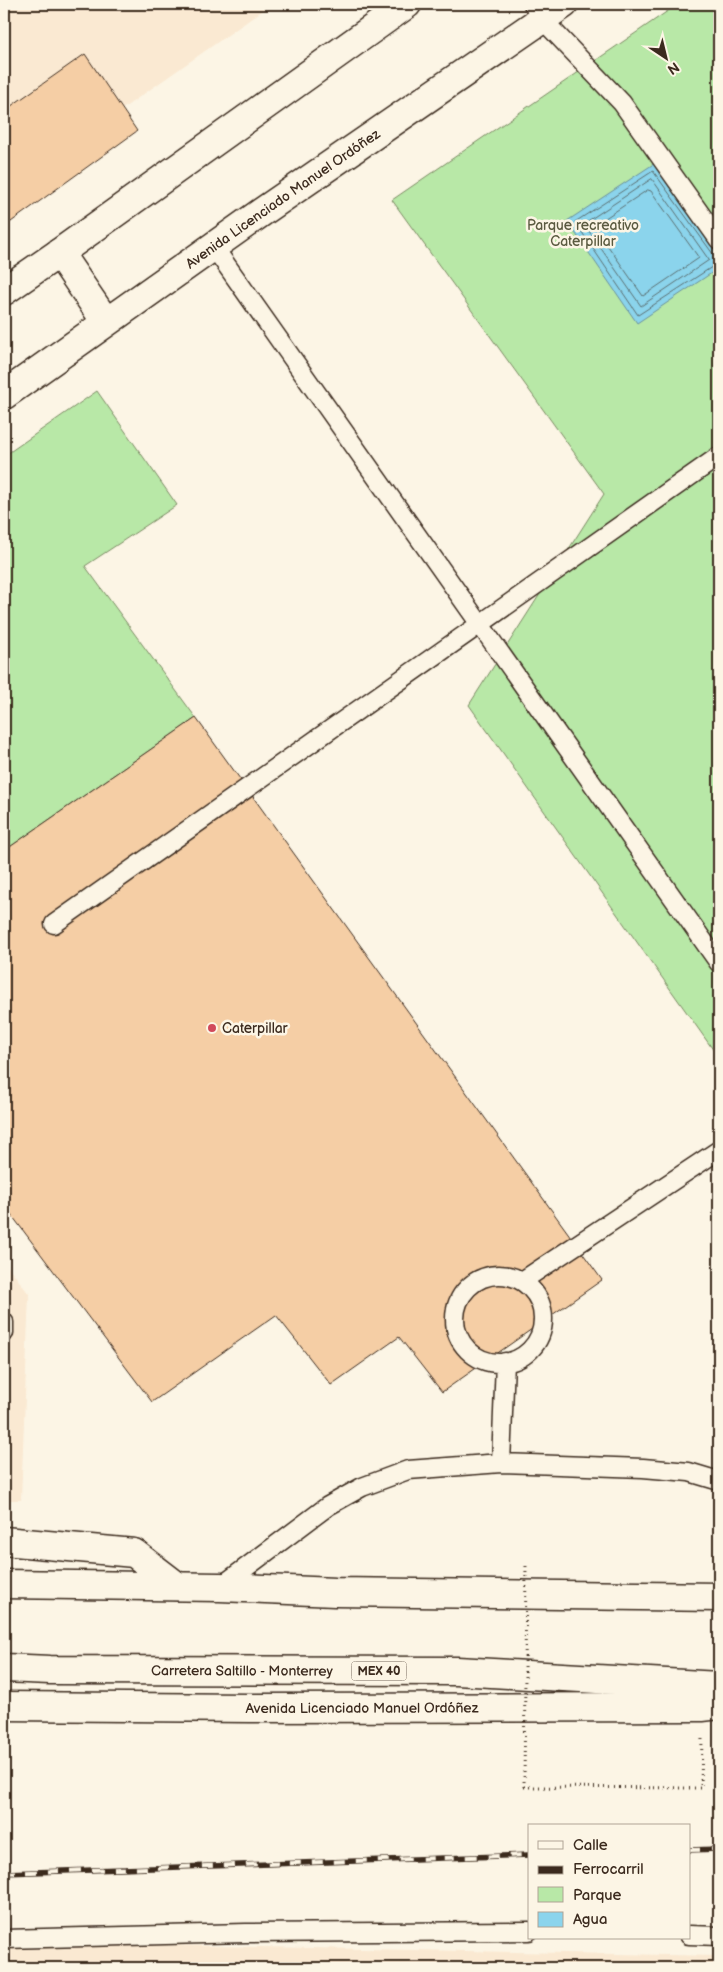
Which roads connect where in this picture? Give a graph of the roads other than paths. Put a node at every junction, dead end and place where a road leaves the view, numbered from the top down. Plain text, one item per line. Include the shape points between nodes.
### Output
1 (407, 4) edge
2 (547, 9) edge
3 (719, 240) edge
4 (213, 246) junction
5 (59, 253) junction
6 (4, 291) edge
7 (106, 322) junction
8 (4, 395) edge
9 (719, 456) edge
10 (481, 625) junction
11 (54, 924) dead end
12 (719, 963) edge
13 (719, 1150) edge
14 (522, 1281) junction
15 (4, 1322) edge
16 (4, 1333) edge
17 (505, 1362) junction
18 (501, 1463) junction
19 (719, 1481) edge
20 (4, 1541) edge
21 (16, 1584) edge
22 (178, 1586) junction
23 (220, 1587) junction
24 (719, 1597) edge
25 (4, 1668) edge
26 (719, 1686) edge
27 (4, 1706) edge
28 (711, 1706) edge
29 (528, 1931) edge
30 (690, 1935) edge
31 (719, 1936) edge
32 (4, 1939) edge

1 - 5 main road
2 - 3 lane via 622,103
2 - 4 main road, Avenida Licenciado Manuel Ordóñez
4 - 7 main road, Avenida Licenciado Manuel Ordóñez
4 - 10 lane
5 - 6 main road
5 - 7 main road
7 - 8 main road, Avenida Licenciado Manuel Ordóñez
9 - 10 lane
10 - 11 lane
10 - 12 lane
13 - 14 lane
14 - 17 lane via 534,1292 541,1305 540,1335 532,1348
14 - 17 lane via 493,1275 466,1290 458,1302 455,1317 457,1333 464,1346 490,1362
15 - 16 lane
17 - 18 lane
18 - 19 lane via 643,1468 689,1472
18 - 23 lane via 408,1470 362,1488 328,1506
20 - 22 main road via 134,1553
21 - 22 main road
22 - 23 main road
23 - 24 main road via 335,1592
25 - 26 main road, Carretera Saltillo - Monterrey / MEX 40 via 457,1671
27 - 28 main road, Avenida Licenciado Manuel Ordóñez
29 - 32 lane
30 - 31 lane

